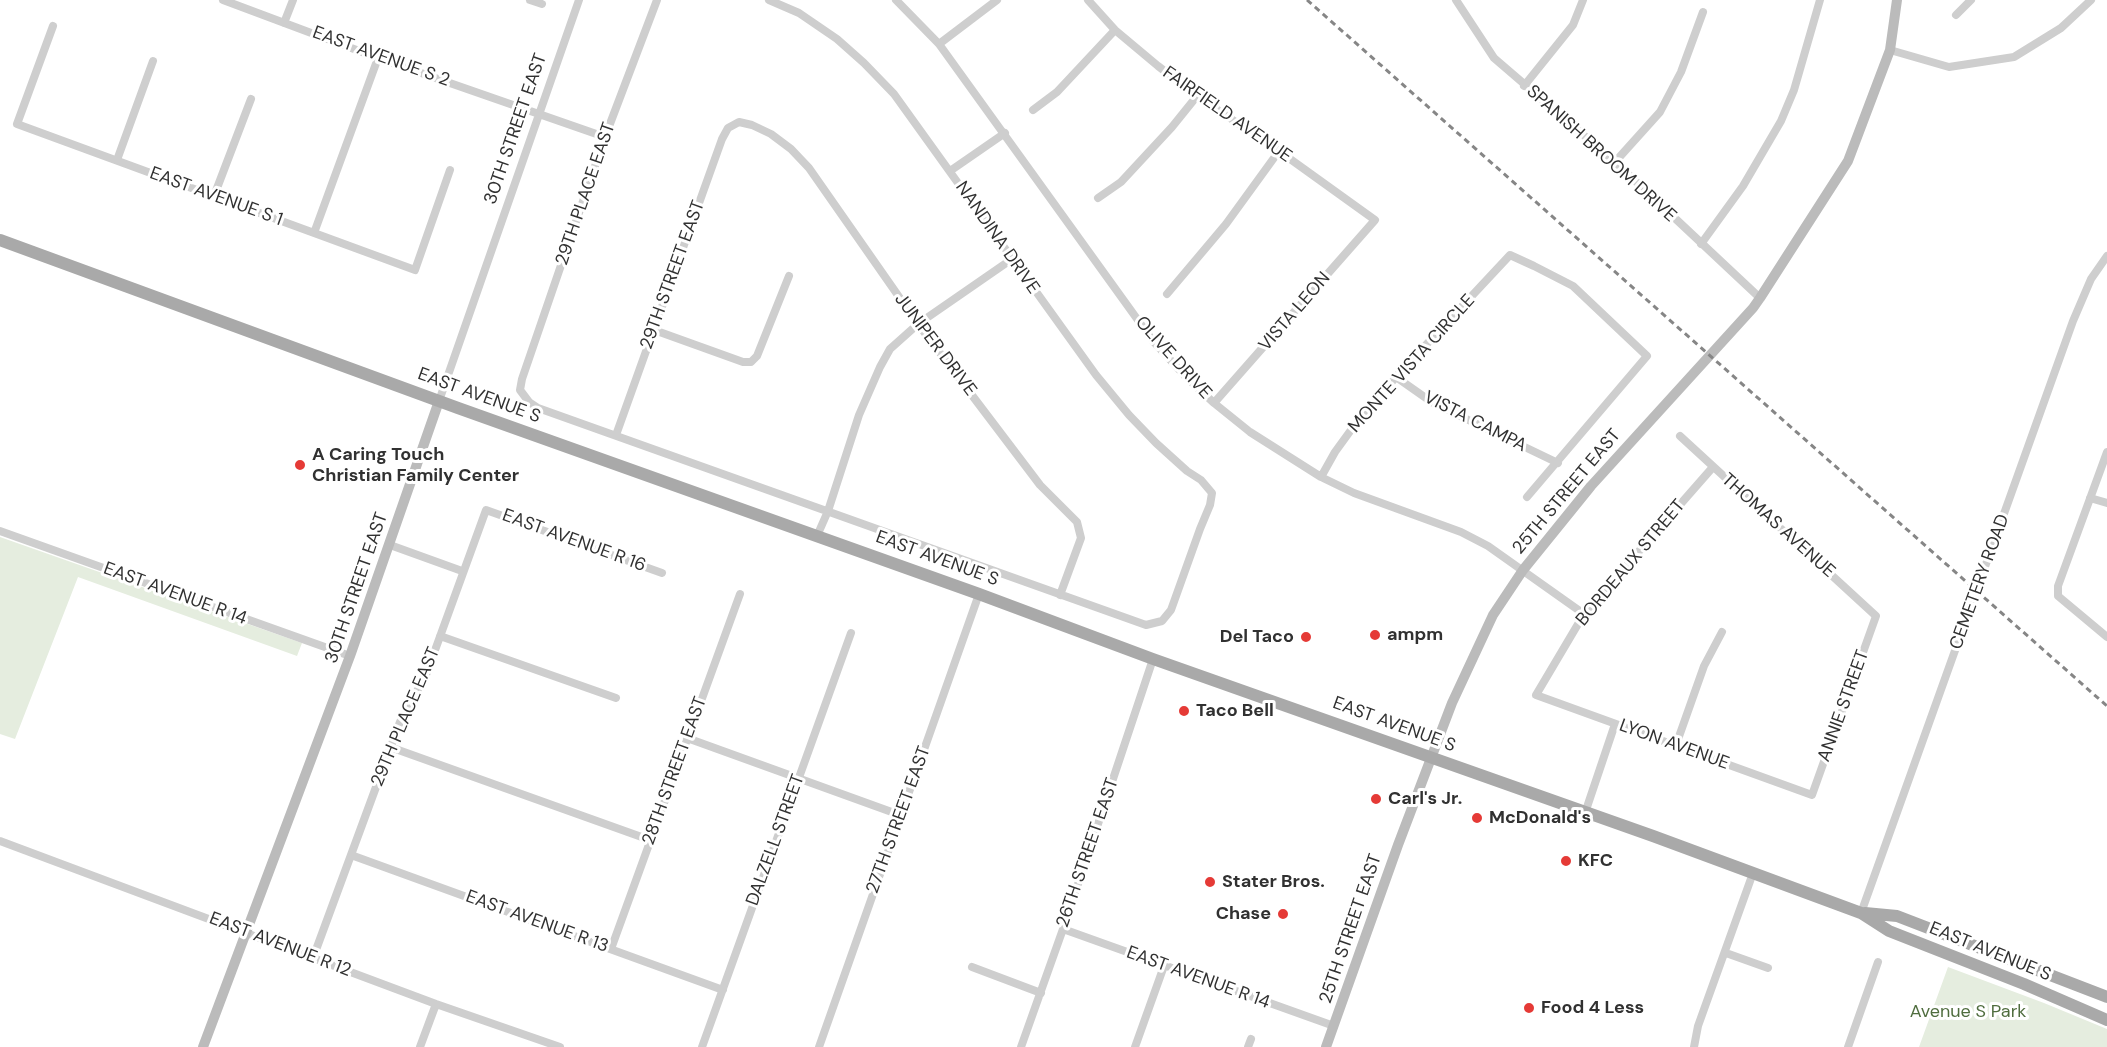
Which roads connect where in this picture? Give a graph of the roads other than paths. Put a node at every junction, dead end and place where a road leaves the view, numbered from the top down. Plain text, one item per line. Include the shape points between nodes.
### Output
1 (223, 0) edge
2 (293, 0) edge
3 (530, 0) edge
4 (579, 0) edge
5 (657, 0) edge
6 (769, 0) edge
7 (896, 0) edge
8 (997, 0) edge
9 (1088, 0) edge
10 (1456, 0) edge
11 (1584, 0) edge
12 (1820, 0) edge
13 (1897, 0) edge
14 (1971, 0) edge
15 (2091, 0) edge
16 (542, 4) dead end
17 (1704, 12) dead end
18 (1956, 15) dead end
19 (284, 23) junction
20 (53, 26) dead end
21 (1115, 30) junction
22 (939, 44) junction
23 (1890, 50) junction
24 (378, 58) junction
25 (153, 61) dead end
26 (1524, 86) junction
27 (1197, 96) junction
28 (251, 99) dead end
29 (1033, 110) dead end
30 (539, 113) junction
31 (739, 122) joint
32 (1005, 133) junction
33 (605, 137) junction
34 (1279, 151) junction
35 (117, 160) junction
36 (1615, 162) junction
37 (450, 170) dead end
38 (950, 171) junction
39 (214, 196) junction
40 (1098, 198) dead end
41 (1375, 220) joint
42 (314, 232) junction
43 (0, 240) edge
44 (1701, 244) junction
45 (2107, 256) edge
46 (1012, 259) junction
47 (789, 276) dead end
48 (1167, 294) dead end
49 (1760, 298) junction
50 (918, 324) junction
51 (654, 330) junction
52 (1396, 376) junction
53 (520, 390) joint
54 (439, 401) junction
55 (1214, 403) junction
56 (616, 435) junction
57 (1680, 436) dead end
58 (2107, 452) edge
59 (1558, 463) junction
60 (1713, 467) junction
61 (1321, 477) junction
62 (1527, 497) dead end
63 (2090, 498) junction
64 (2107, 503) edge
65 (486, 510) joint
66 (828, 511) junction
67 (0, 531) edge
68 (817, 536) junction
69 (390, 545) junction
70 (1523, 570) junction
71 (462, 571) junction
72 (662, 573) dead end
73 (740, 594) dead end
74 (979, 594) junction
75 (1060, 595) junction
76 (1584, 614) junction
77 (1876, 616) joint
78 (1162, 621) joint
79 (1722, 632) dead end
80 (851, 633) dead end
81 (440, 636) junction
82 (2107, 637) edge
83 (350, 656) junction
84 (1153, 659) junction
85 (1536, 695) joint
86 (616, 698) dead end
87 (1615, 724) junction
88 (687, 738) junction
89 (1676, 745) junction
90 (390, 747) junction
91 (1432, 758) junction
92 (798, 779) junction
93 (1812, 795) joint
94 (1585, 813) junction
95 (900, 815) junction
96 (650, 840) junction
97 (0, 841) edge
98 (351, 855) junction
99 (1753, 873) junction
100 (1861, 913) junction
101 (1063, 929) junction
102 (247, 933) junction
103 (611, 949) junction
104 (1726, 953) junction
105 (313, 958) junction
106 (1878, 962) dead end
107 (1164, 966) junction
108 (972, 967) dead end
109 (1768, 968) dead end
110 (723, 990) junction
111 (1041, 993) junction
112 (2107, 997) edge
113 (436, 1004) junction
114 (2107, 1020) edge
115 (1334, 1026) junction
116 (203, 1047) edge
117 (420, 1047) edge
118 (560, 1047) edge
119 (702, 1047) edge
120 (819, 1047) edge
121 (1021, 1047) edge
122 (1135, 1047) edge
123 (1326, 1047) edge
124 (1694, 1047) edge
125 (1848, 1047) edge

1 - 19 street, EAST AVENUE S 2
2 - 19 street
3 - 16 street
4 - 30 street, 30TH STREET EAST
5 - 33 street, 29TH PLACE EAST
6 - 38 street, NANDINA DRIVE via 799,13 864,63 894,94
7 - 22 street, OLIVE DRIVE
8 - 22 street
9 - 21 street, FAIRFIELD AVENUE
10 - 26 street, SPANISH BROOM DRIVE via 1494,58
11 - 26 street via 1573,25
12 - 44 street via 1781,121 1743,186
13 - 23 main road, 25TH STREET EAST
14 - 18 street
15 - 23 street via 2061,28 2014,57 1949,67
17 - 36 street via 1681,72 1660,112
19 - 24 street, EAST AVENUE S 2
20 - 35 street, EAST AVENUE S 1 via 17,124
21 - 27 street, FAIRFIELD AVENUE
21 - 29 street via 1057,92
22 - 32 street, OLIVE DRIVE
23 - 49 main road, 25TH STREET EAST via 1848,160
24 - 30 street, EAST AVENUE S 2
24 - 42 street
25 - 35 street
26 - 36 street, SPANISH BROOM DRIVE
27 - 34 street, FAIRFIELD AVENUE
27 - 40 street via 1121,182
28 - 39 street
30 - 33 street, EAST AVENUE S 2
30 - 54 street, 30TH STREET EAST
31 - 50 street, JUNIPER DRIVE via 771,134 809,168
31 - 51 street, 29TH STREET EAST via 728,128 722,139
32 - 38 street
32 - 55 street, OLIVE DRIVE via 1153,341
33 - 53 street, 29TH PLACE EAST
34 - 41 street, FAIRFIELD AVENUE
34 - 48 street via 1226,224
35 - 39 street, EAST AVENUE S 1
36 - 44 street, SPANISH BROOM DRIVE
37 - 42 street, EAST AVENUE S 1 via 415,270
38 - 46 street, NANDINA DRIVE
39 - 42 street, EAST AVENUE S 1
41 - 55 street, VISTA LEON
43 - 54 main road, EAST AVENUE S
44 - 49 street, SPANISH BROOM DRIVE
45 - 100 street, CEMETERY ROAD via 2091,279 2073,321
46 - 50 street
46 - 78 street, NANDINA DRIVE via 1129,415 1212,493 1171,610
47 - 51 street via 757,356 751,362
49 - 70 main road, 25TH STREET EAST via 1591,486
50 - 66 street via 890,349 880,367 859,415
50 - 75 street, JUNIPER DRIVE via 1040,485 1077,522 1081,538
51 - 56 street, 29TH STREET EAST
52 - 59 street, VISTA CAMPA via 1433,403
52 - 59 street, MONTE VISTA CIRCLE via 1510,255 1573,286 1647,356
52 - 61 street, MONTE VISTA CIRCLE via 1349,433
53 - 56 street, EAST AVENUE S via 538,408
54 - 68 main road, EAST AVENUE S
54 - 69 main road, 30TH STREET EAST
55 - 61 street, OLIVE DRIVE via 1250,432
56 - 66 street, EAST AVENUE S
57 - 60 street, THOMAS AVENUE
58 - 63 street
59 - 62 street
60 - 76 street, BORDEAUX STREET
60 - 77 street, THOMAS AVENUE
61 - 70 street, OLIVE DRIVE via 1461,532
63 - 64 street
63 - 82 street via 2058,586 2058,596
65 - 71 street, 29TH PLACE EAST
65 - 72 street, EAST AVENUE R 16
66 - 68 street
66 - 75 street, EAST AVENUE S
67 - 83 street, EAST AVENUE R 14
68 - 74 main road, EAST AVENUE S
69 - 71 street
69 - 83 main road, 30TH STREET EAST
70 - 76 street, OLIVE DRIVE
70 - 91 main road, 25TH STREET EAST via 1493,615 1471,659
71 - 81 street, 29TH PLACE EAST
73 - 88 street, 28TH STREET EAST
74 - 84 main road, EAST AVENUE S
74 - 95 street, 27TH STREET EAST
75 - 78 street, EAST AVENUE S via 1146,625
76 - 85 street, BORDEAUX STREET
77 - 93 street, ANNIE STREET
79 - 89 street via 1704,666
80 - 92 street, DALZELL STREET
81 - 86 street
81 - 90 street, 29TH PLACE EAST via 426,675
83 - 102 main road, 30TH STREET EAST
84 - 91 main road, EAST AVENUE S
84 - 101 street, 26TH STREET EAST
85 - 87 street, LYON AVENUE
87 - 89 street, LYON AVENUE
87 - 94 street
88 - 92 street
88 - 96 street, 28TH STREET EAST
89 - 93 street, LYON AVENUE
90 - 96 street
90 - 98 street, 29TH PLACE EAST
91 - 94 main road, EAST AVENUE S
91 - 115 main road, 25TH STREET EAST
92 - 95 street
92 - 110 street, DALZELL STREET
94 - 99 main road, EAST AVENUE S
95 - 120 street, 27TH STREET EAST
96 - 103 street, 28TH STREET EAST
97 - 102 street, EAST AVENUE R 12
98 - 103 street, EAST AVENUE R 13
98 - 105 street, 29TH PLACE EAST
99 - 100 main road, EAST AVENUE S
99 - 104 street
100 - 112 main road, EAST AVENUE S via 1897,916
100 - 114 main road, EAST AVENUE S via 1889,931
101 - 107 street, EAST AVENUE R 14
101 - 111 street, 26TH STREET EAST
102 - 105 street, EAST AVENUE R 12
102 - 116 main road, 30TH STREET EAST
103 - 110 street, EAST AVENUE R 13
104 - 109 street
104 - 124 street
105 - 113 street, EAST AVENUE R 12
106 - 125 street
107 - 115 street, EAST AVENUE R 14
107 - 122 street
108 - 111 street
110 - 119 street, DALZELL STREET
111 - 121 street, 26TH STREET EAST
113 - 117 street
113 - 118 street, EAST AVENUE R 12
115 - 123 main road, 25TH STREET EAST

